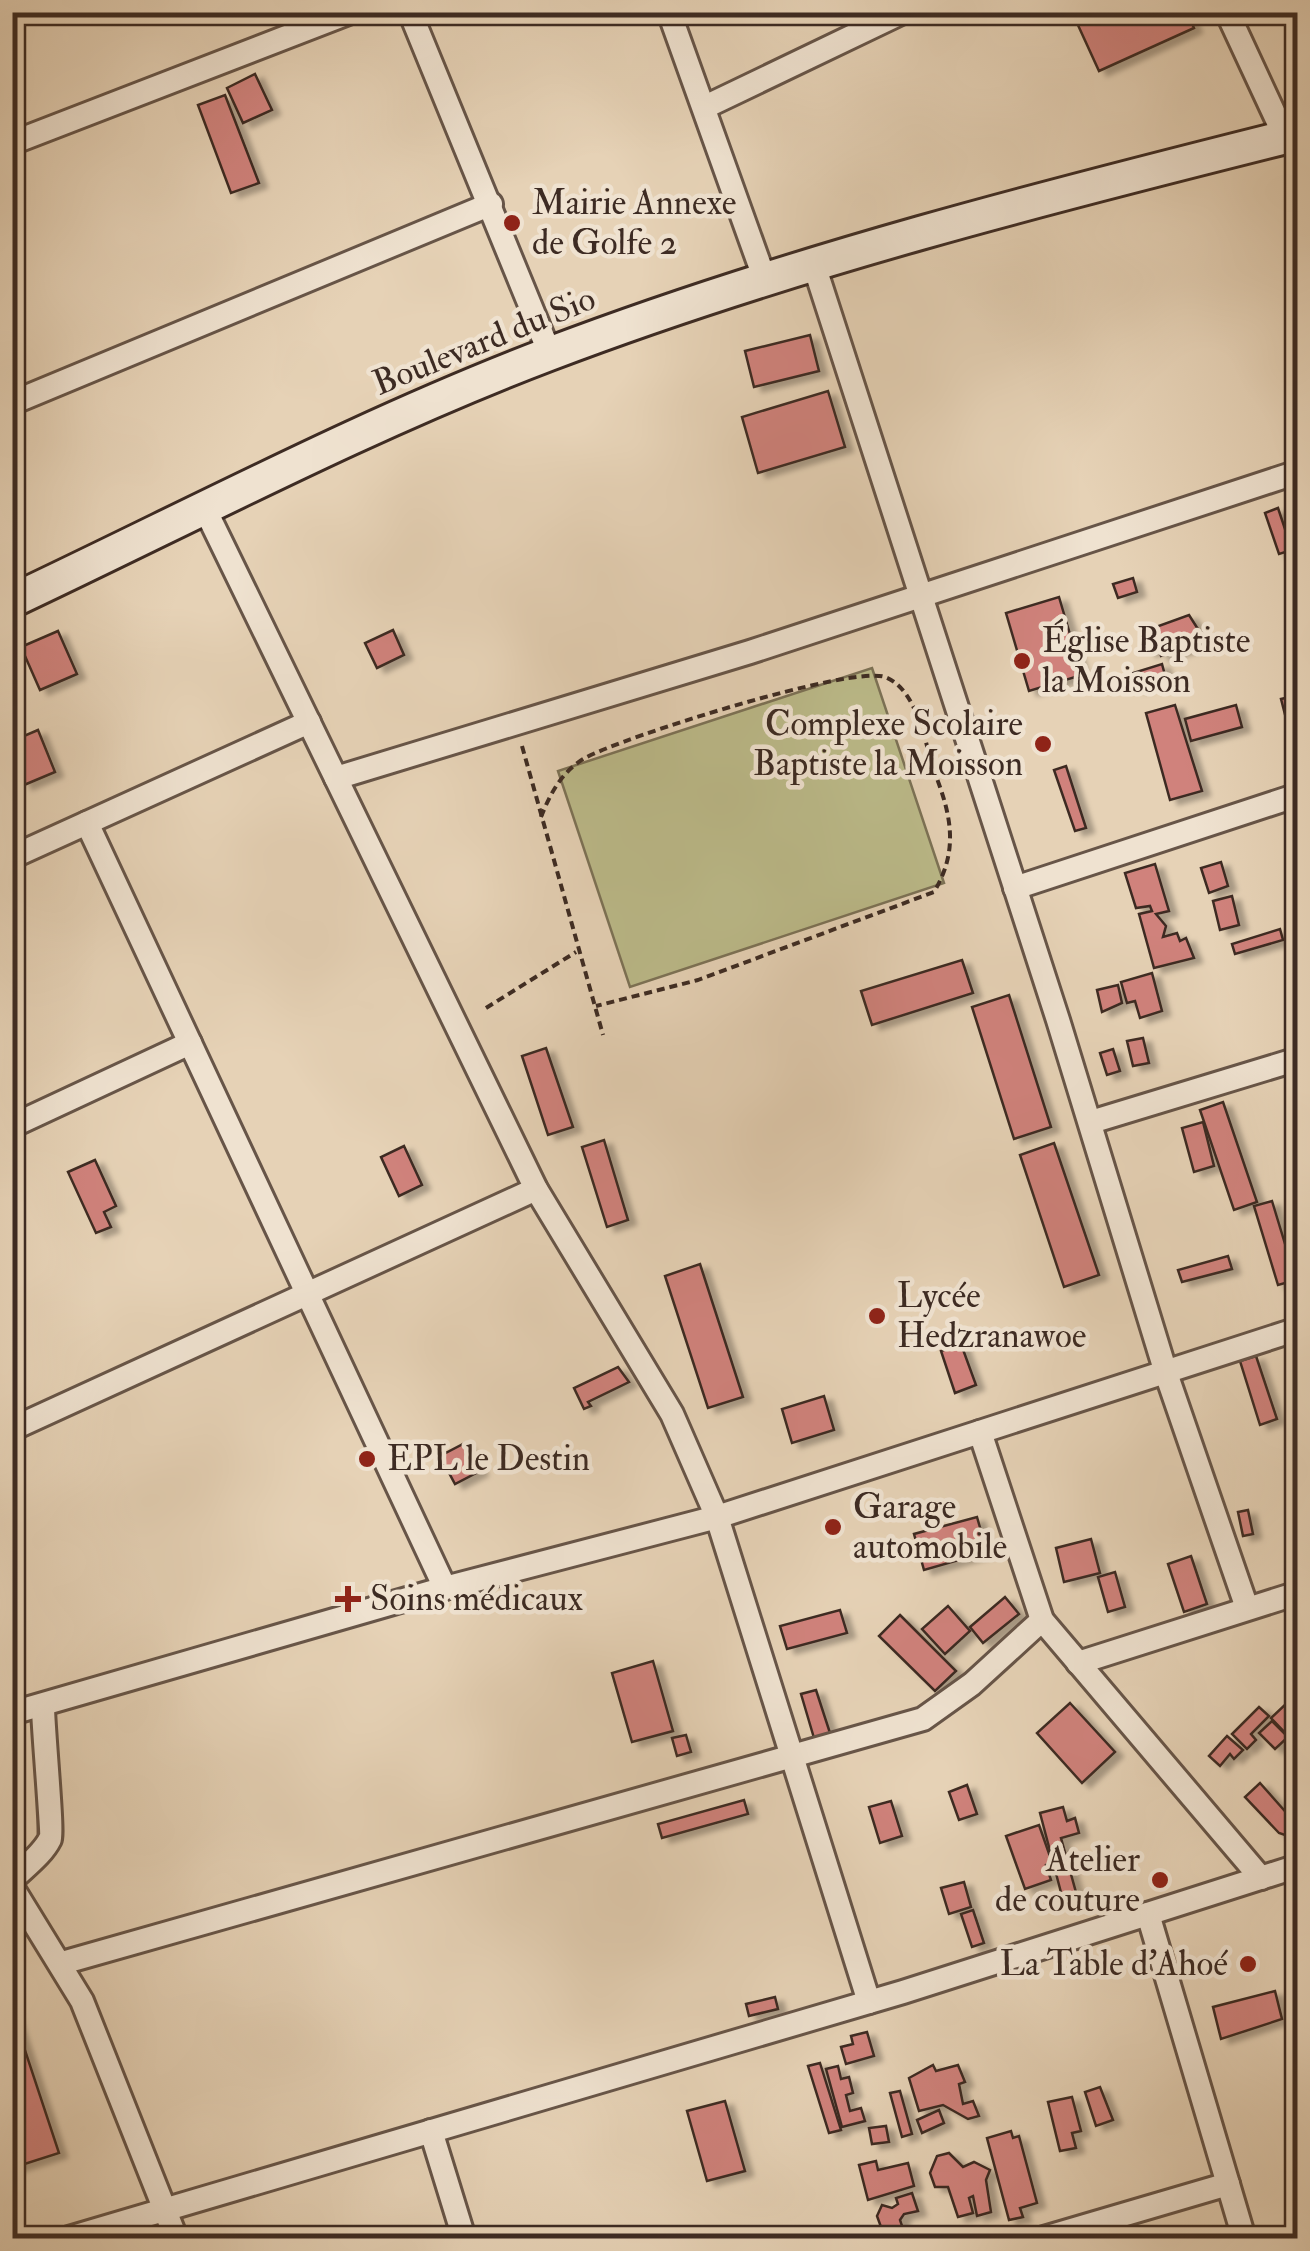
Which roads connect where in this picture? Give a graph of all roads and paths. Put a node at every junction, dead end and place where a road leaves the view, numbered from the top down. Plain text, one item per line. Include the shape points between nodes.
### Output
1 (351, 12) edge
2 (410, 12) edge
3 (669, 12) edge
4 (903, 12) edge
5 (1227, 12) edge
6 (705, 108) junction
7 (1291, 135) edge
8 (12, 143) edge
9 (491, 204) junction
10 (814, 265) junction
11 (764, 280) junction
12 (550, 354) junction
13 (12, 403) edge
14 (1298, 472) edge
15 (204, 507) junction
16 (14, 598) edge
17 (919, 598) junction
18 (309, 722) junction
19 (520, 723) junction
20 (336, 778) junction
21 (1298, 795) edge
22 (541, 817) junction
23 (88, 823) junction
24 (12, 857) edge
25 (1015, 888) junction
26 (576, 952) junction
27 (596, 1006) junction
28 (486, 1008) dead end
29 (603, 1034) dead end
30 (190, 1042) junction
31 (1298, 1059) edge
32 (1090, 1122) junction
33 (12, 1126) edge
34 (536, 1189) junction
35 (308, 1293) junction
36 (1298, 1330) edge
37 (1166, 1373) junction
38 (12, 1430) edge
39 (980, 1432) junction
40 (717, 1517) junction
41 (444, 1588) junction
42 (1298, 1593) edge
43 (1247, 1608) junction
44 (1042, 1620) junction
45 (1078, 1663) junction
46 (43, 1707) junction
47 (12, 1714) edge
48 (794, 1758) junction
49 (1298, 1866) edge
50 (1261, 1878) junction
51 (12, 1880) edge
52 (12, 1887) edge
53 (1148, 1914) junction
54 (62, 1963) junction
55 (869, 2002) junction
56 (431, 2131) junction
57 (1228, 2184) junction
58 (167, 2208) junction
59 (70, 2238) edge
60 (176, 2238) edge
61 (464, 2238) edge
62 (1044, 2238) edge
63 (1244, 2238) edge

1 - 8 street
2 - 9 street
3 - 6 street
4 - 6 street
5 - 7 street
6 - 11 street
7 - 10 street, Boulevard du Sio
9 - 12 street
9 - 13 street
10 - 11 street, Boulevard du Sio
10 - 17 street
11 - 12 street, Boulevard du Sio
12 - 15 street, Boulevard du Sio
14 - 17 street
15 - 16 street, Boulevard du Sio
15 - 18 street
17 - 19 street
17 - 25 street
18 - 20 street
18 - 23 street
19 - 20 street
19 - 22 path
20 - 34 street
21 - 25 street
22 - 26 path
22 - 27 path via 553,788 583,758 791,690 865,676 886,677 905,693 943,794 951,856 934,892 698,980
23 - 24 street
23 - 30 street
25 - 32 street
26 - 27 path
26 - 28 path
27 - 29 path
30 - 33 street
30 - 35 street
31 - 32 street
32 - 37 street
34 - 35 street
34 - 40 street via 672,1414
35 - 38 street
35 - 41 street
36 - 37 street
37 - 39 street
37 - 43 street
39 - 40 street
39 - 44 street
40 - 41 street
40 - 48 street
41 - 46 street
42 - 43 street
43 - 45 street
44 - 45 street
44 - 48 street via 923,1719
45 - 50 street
46 - 47 street
46 - 51 street via 53,1832
48 - 54 street
48 - 55 street
49 - 50 street
50 - 53 street
52 - 54 street
53 - 55 street
53 - 57 street
54 - 58 street
55 - 56 street
56 - 58 street
56 - 61 street
57 - 62 street
57 - 63 street
58 - 59 street
58 - 60 street

